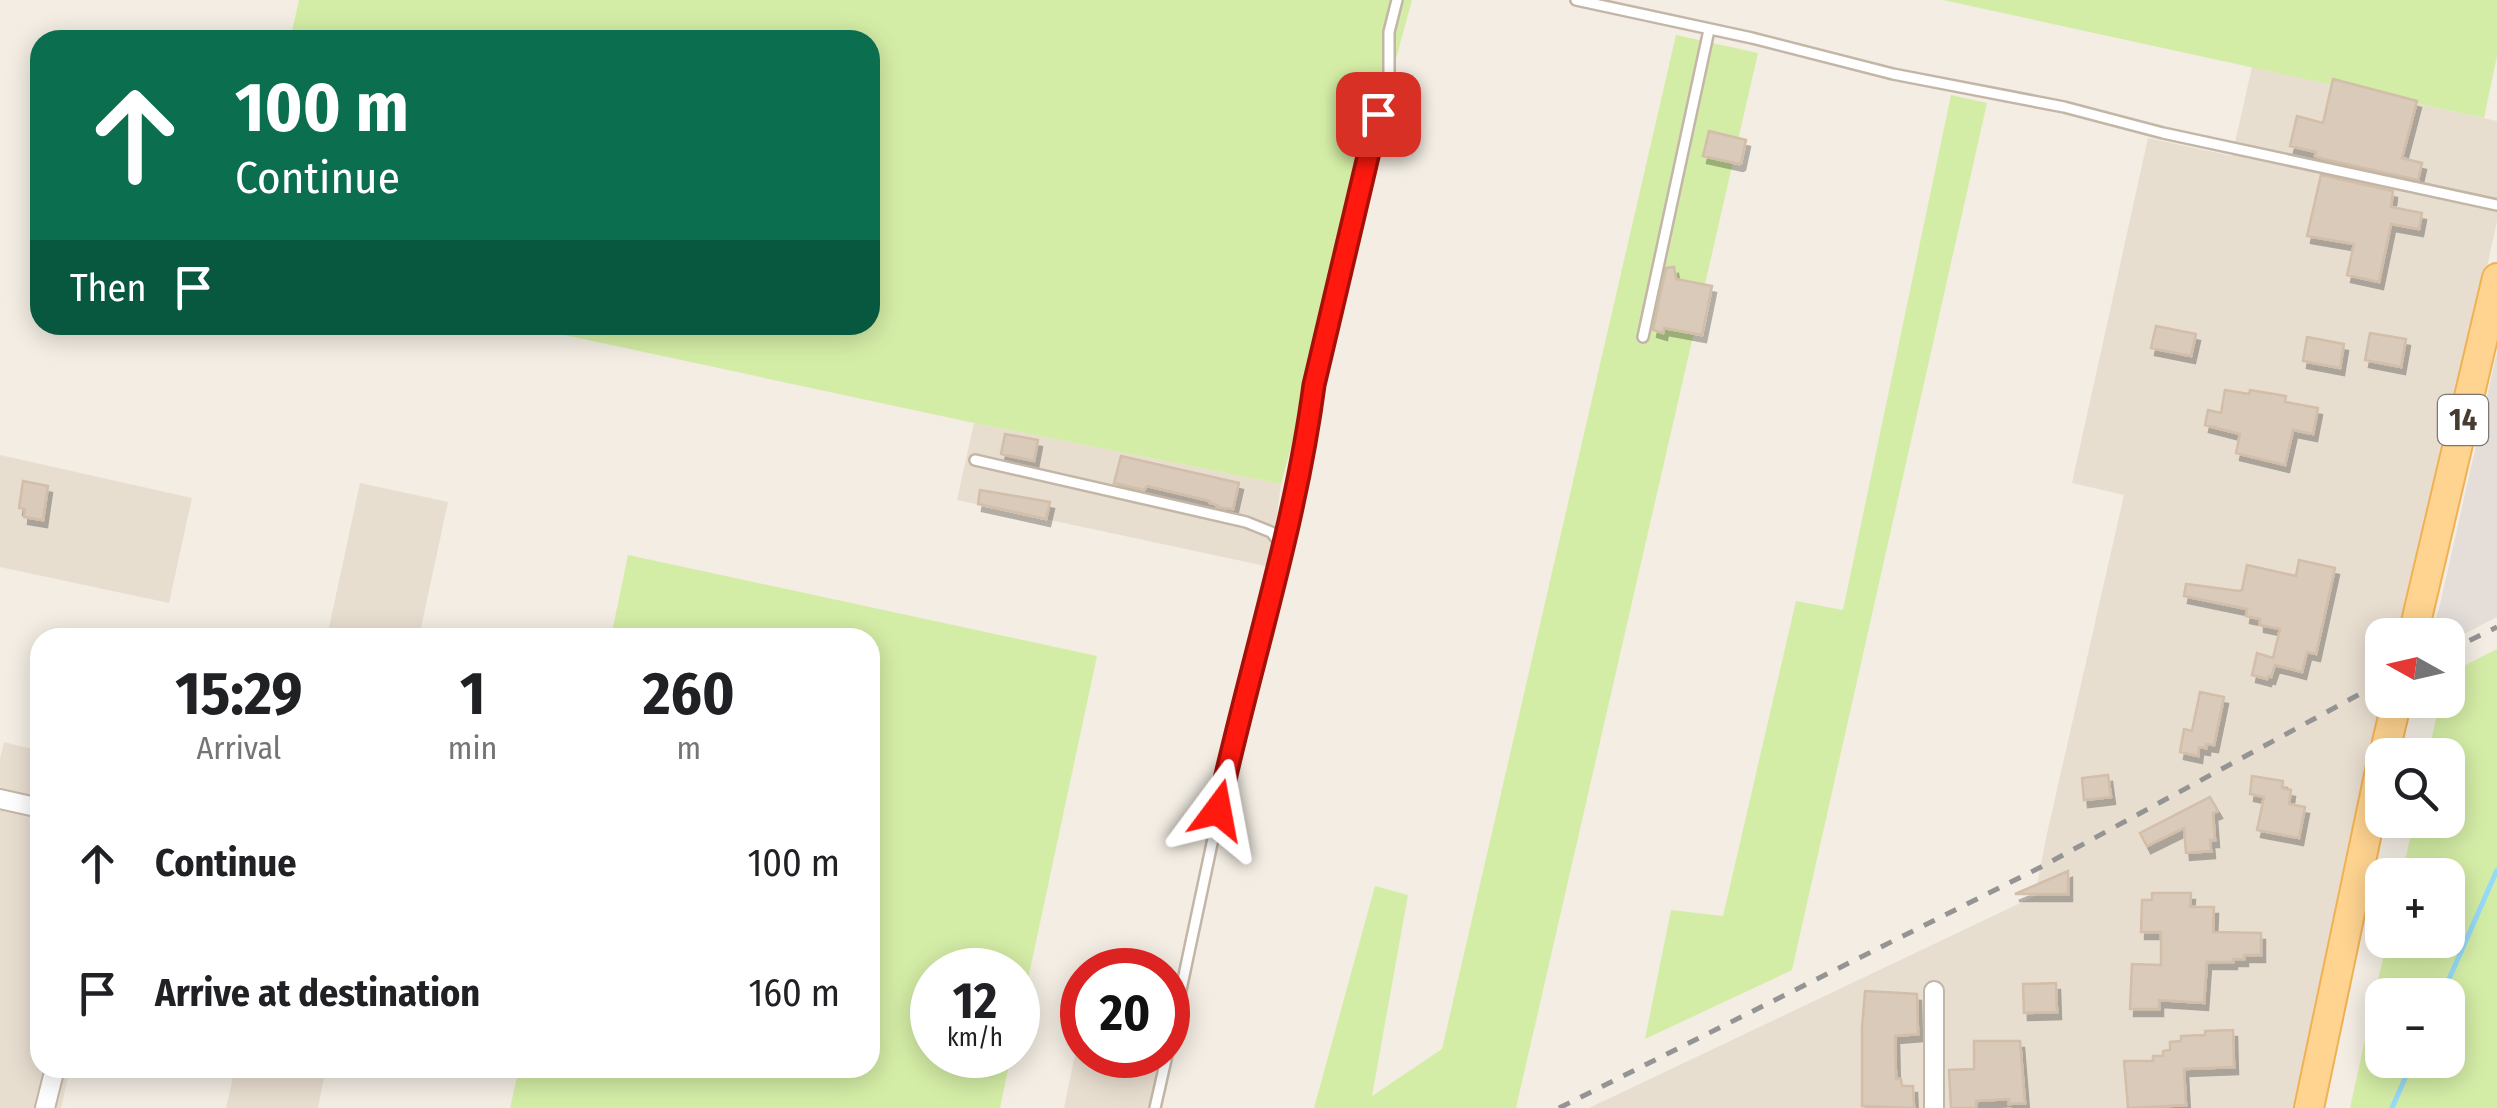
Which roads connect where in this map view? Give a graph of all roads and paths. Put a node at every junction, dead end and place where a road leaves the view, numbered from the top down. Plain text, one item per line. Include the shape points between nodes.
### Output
1 (1397, 0) edge
2 (1576, 0) edge
3 (1708, 30) junction
4 (2497, 205) edge
5 (2497, 278) edge
6 (1643, 337) dead end
7 (975, 460) dead end
8 (1283, 548) junction
9 (2416, 618) edge
10 (0, 799) edge
11 (30, 806) edge
12 (2366, 838) edge
13 (1189, 948) edge
14 (1934, 990) dead end
15 (53, 1078) edge
16 (1162, 1078) edge
17 (46, 1108) edge
18 (1156, 1108) edge
19 (1934, 1108) edge
20 (2309, 1108) edge

1 - 8 lane via 1389,78 1314,385
2 - 3 lane
3 - 4 lane
3 - 6 lane
5 - 9 main road, 14
7 - 8 lane via 1246,522 1271,532
8 - 13 lane
10 - 11 street
12 - 20 main road
14 - 19 street
15 - 17 street
16 - 18 lane

